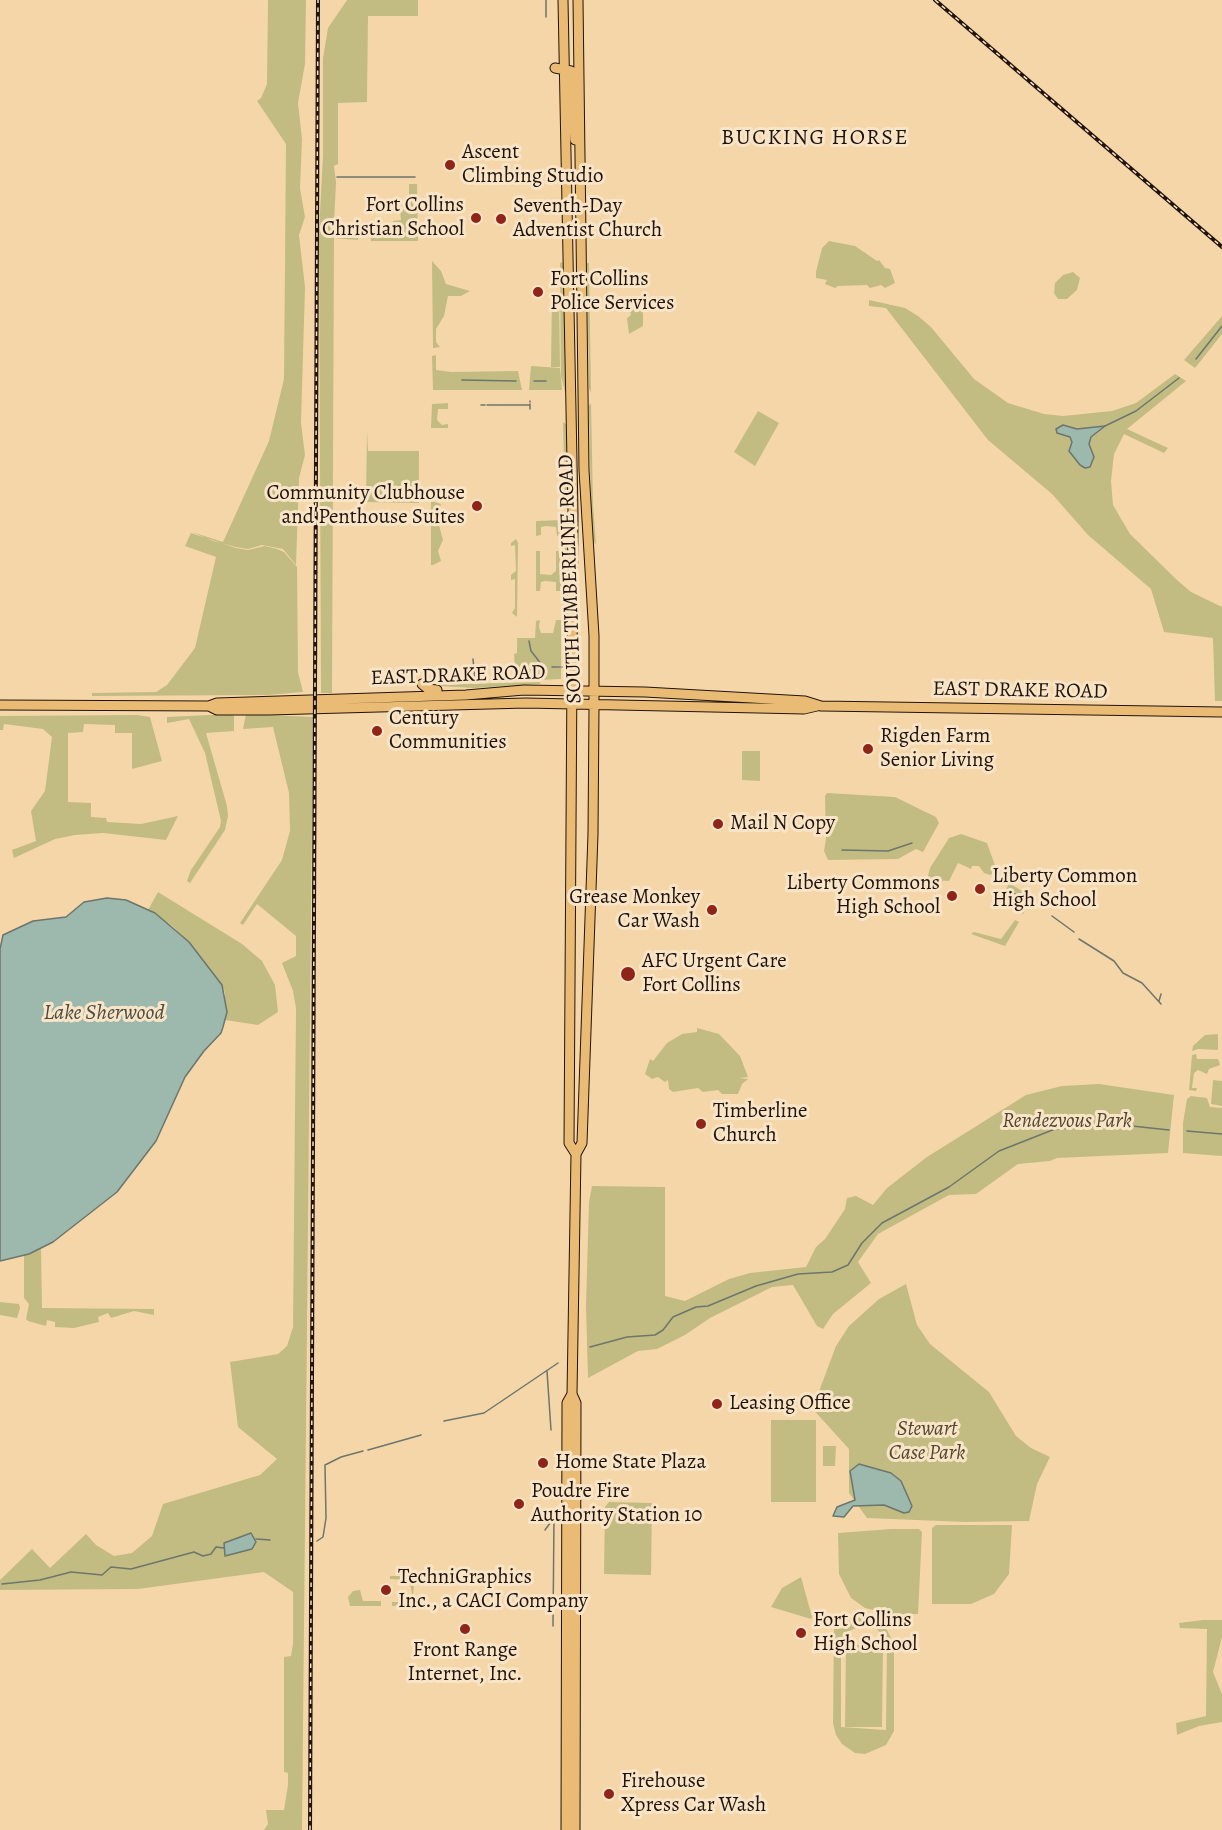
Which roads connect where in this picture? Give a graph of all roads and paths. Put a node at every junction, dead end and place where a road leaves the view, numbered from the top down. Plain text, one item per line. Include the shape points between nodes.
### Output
1 (563, 0) edge
2 (578, 0) edge
3 (560, 68) junction
4 (579, 148) junction
5 (570, 334) junction
6 (570, 398) junction
7 (584, 398) junction
8 (584, 470) junction
9 (422, 684) dead end
10 (573, 690) junction
11 (594, 690) junction
12 (481, 693) junction
13 (422, 696) junction
14 (784, 700) junction
15 (272, 701) junction
16 (573, 703) junction
17 (594, 703) junction
18 (0, 705) edge
19 (817, 705) junction
20 (209, 706) junction
21 (421, 706) junction
22 (347, 707) junction
23 (731, 707) junction
24 (1222, 712) edge
25 (239, 713) junction
26 (576, 1154) junction
27 (572, 1394) junction
28 (566, 1830) edge
29 (575, 1830) edge

1 - 3 main road, SOUTH TIMBERLINE ROAD
2 - 4 main road, SOUTH TIMBERLINE ROAD
3 - 4 main road via 569,69 572,75 573,127
3 - 5 main road, SOUTH TIMBERLINE ROAD
4 - 7 main road, SOUTH TIMBERLINE ROAD
5 - 6 main road, SOUTH TIMBERLINE ROAD
5 - 7 main road via 576,392
6 - 8 main road via 576,402 578,457
6 - 10 main road, SOUTH TIMBERLINE ROAD
7 - 8 main road, SOUTH TIMBERLINE ROAD
8 - 11 main road, SOUTH TIMBERLINE ROAD
9 - 12 main road via 428,689
10 - 11 main road, EAST DRAKE ROAD
10 - 12 main road, EAST DRAKE ROAD
10 - 16 main road, SOUTH TIMBERLINE ROAD
11 - 14 main road, EAST DRAKE ROAD
11 - 17 main road, SOUTH TIMBERLINE ROAD
12 - 13 main road, EAST DRAKE ROAD
12 - 21 main road via 433,700
13 - 15 main road, EAST DRAKE ROAD
13 - 22 main road via 419,700 366,702
14 - 19 main road, EAST DRAKE ROAD
14 - 23 main road via 734,702
15 - 20 main road, EAST DRAKE ROAD
15 - 25 main road via 265,706 244,706
16 - 17 main road, EAST DRAKE ROAD
16 - 21 main road, EAST DRAKE ROAD
16 - 26 main road, SOUTH TIMBERLINE ROAD via 569,1143
17 - 23 main road, EAST DRAKE ROAD
17 - 26 main road, SOUTH TIMBERLINE ROAD via 582,1143
18 - 20 main road, EAST DRAKE ROAD
19 - 23 main road, EAST DRAKE ROAD via 804,709
19 - 24 main road, EAST DRAKE ROAD
20 - 25 main road, EAST DRAKE ROAD
21 - 22 main road, EAST DRAKE ROAD
22 - 25 main road, EAST DRAKE ROAD
26 - 27 main road, SOUTH TIMBERLINE ROAD
27 - 28 main road, SOUTH TIMBERLINE ROAD via 567,1403
27 - 29 main road, SOUTH TIMBERLINE ROAD via 576,1403

